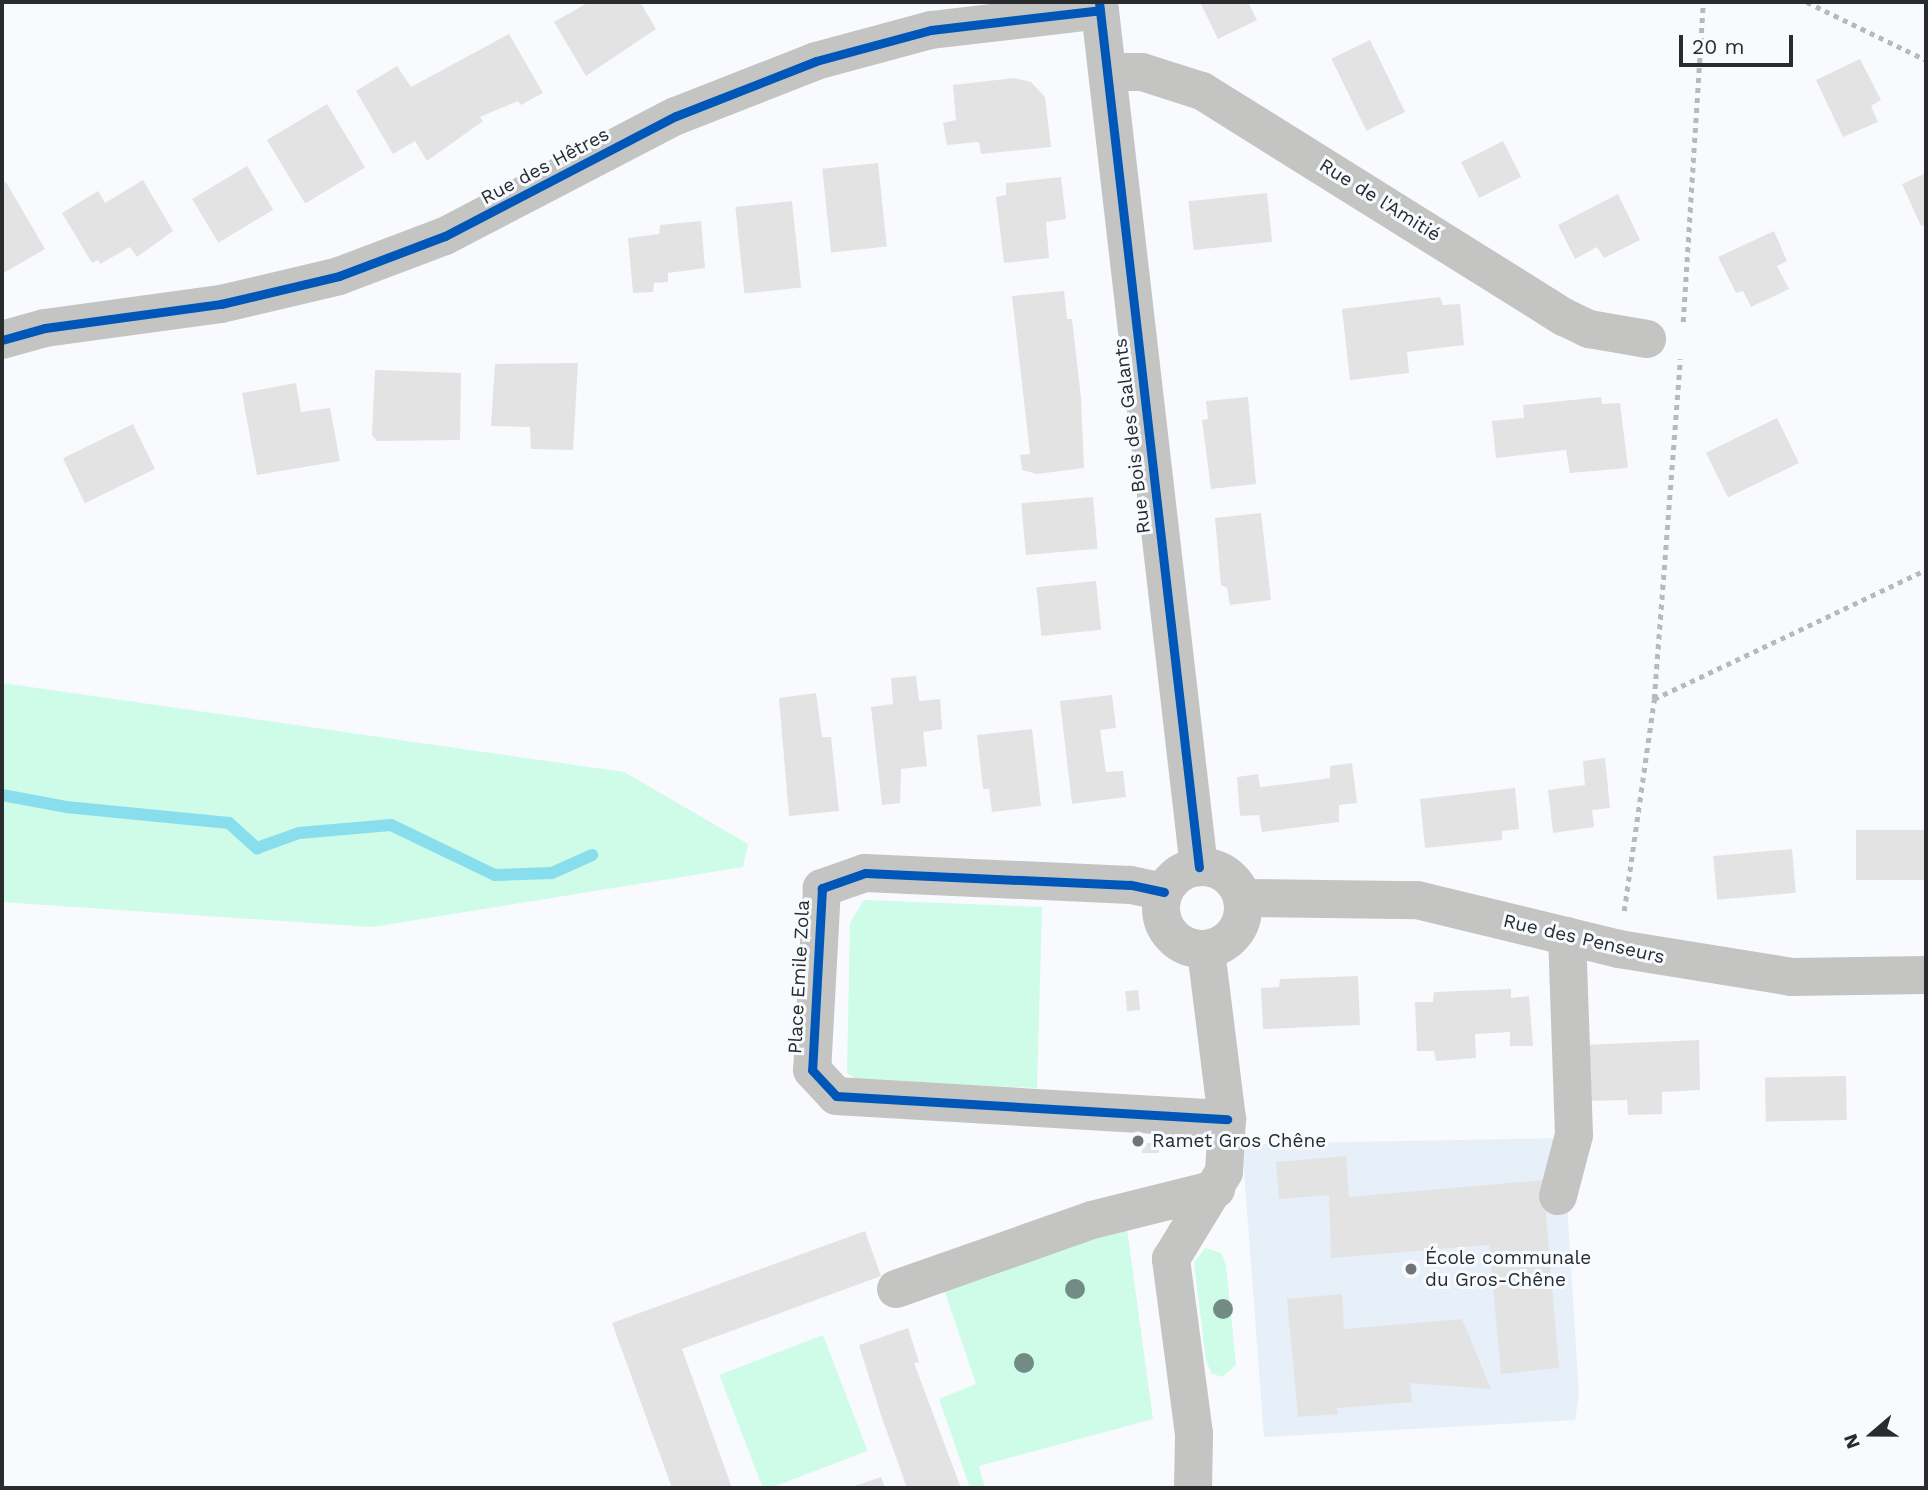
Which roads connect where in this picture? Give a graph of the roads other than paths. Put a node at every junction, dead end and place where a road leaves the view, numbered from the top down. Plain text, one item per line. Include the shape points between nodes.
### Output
1 (1099, 6) edge
2 (1109, 72) junction
3 (2, 340) edge
4 (1670, 340) road end
5 (1199, 867) junction
6 (1164, 892) junction
7 (1241, 898) junction
8 (1567, 936) junction
9 (1206, 950) junction
10 (1926, 975) edge
11 (1227, 1119) junction
12 (1216, 1189) junction
13 (1558, 1196) dead end
14 (896, 1289) dead end
15 (1193, 1488) edge

1 - 2 street, Rue Bois des Galants
1 - 3 street, Rue des Hêtres via 930,30 816,61 676,116 457,231 339,276 221,304 45,328
2 - 4 street, Rue de l'Amitié via 1142,72 1202,91 1589,329
2 - 5 street, Rue Bois des Galants
5 - 6 street via 1178,874
5 - 7 street via 1230,878
6 - 9 street via 1161,916 1172,937 1182,945
6 - 11 street, Place Emile Zola via 1130,885 864,873 822,888 812,1070 836,1096
7 - 8 street, Rue des Penseurs via 1417,901
7 - 9 street via 1243,912 1231,937
8 - 10 street, Rue des Penseurs via 1791,977
8 - 13 street via 1574,1135
9 - 11 street
11 - 12 street via 1224,1172
12 - 14 street via 1092,1220
12 - 15 street via 1171,1259 1194,1434

